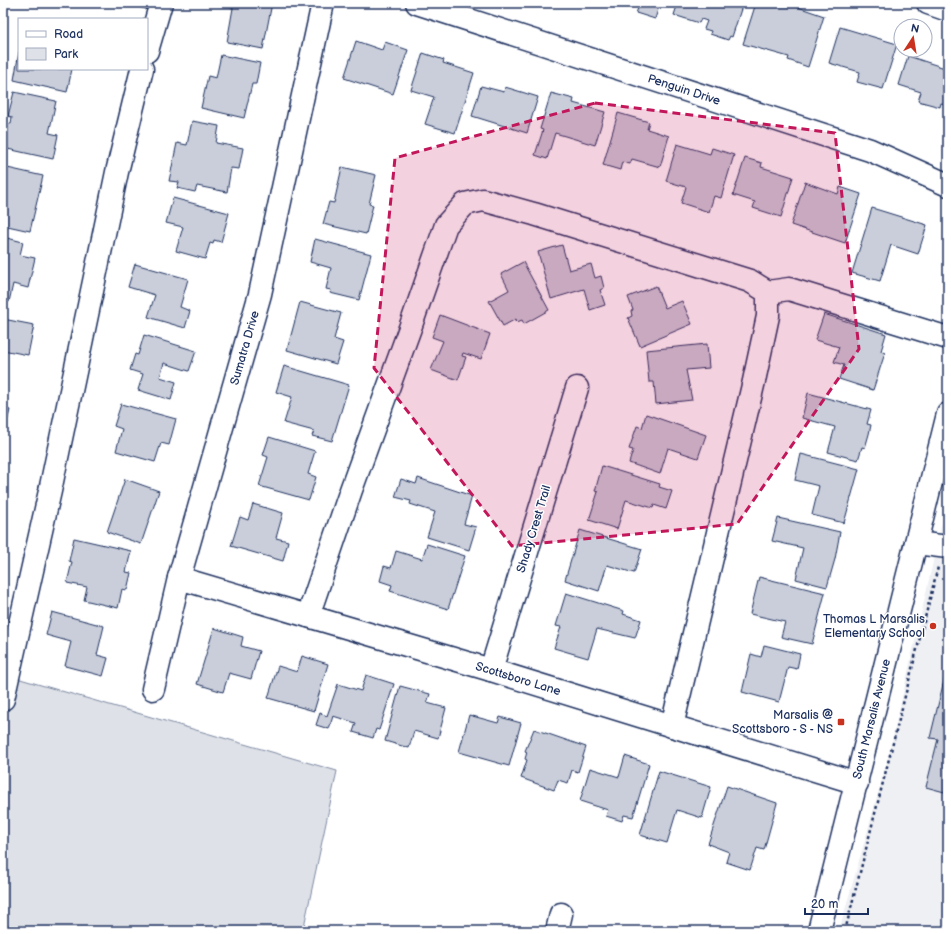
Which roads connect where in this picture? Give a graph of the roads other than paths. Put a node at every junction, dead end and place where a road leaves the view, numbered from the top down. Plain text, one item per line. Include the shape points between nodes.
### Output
1 (161, 3) edge
2 (323, 3) edge
3 (417, 3) edge
4 (928, 3) edge
5 (948, 10) edge
6 (148, 48) edge
7 (142, 70) edge
8 (948, 185) edge
9 (768, 292) junction
10 (948, 338) edge
11 (577, 388) dead end
12 (948, 414) edge
13 (916, 543) junction
14 (945, 547) edge
15 (179, 578) junction
16 (308, 616) junction
17 (491, 670) junction
18 (153, 689) dead end
19 (3, 699) edge
20 (672, 726) junction
21 (857, 783) junction
22 (819, 931) edge

1 - 6 street
2 - 15 street, Sumatra Drive via 260,294
3 - 8 street, Penguin Drive via 870,150
4 - 5 street
7 - 19 street via 117,172
9 - 10 street via 789,289
9 - 16 street via 750,281 534,214 483,200 465,204 446,225
9 - 20 street via 768,316 754,381
11 - 17 street, Shady Crest Trail
12 - 13 street, South Marsalis Avenue
13 - 14 street
13 - 21 street, South Marsalis Avenue
15 - 16 street, Scottsboro Lane
15 - 18 street, Sumatra Drive
16 - 17 street, Scottsboro Lane
17 - 20 street, Scottsboro Lane
20 - 21 street, Scottsboro Lane
21 - 22 street, South Marsalis Avenue

